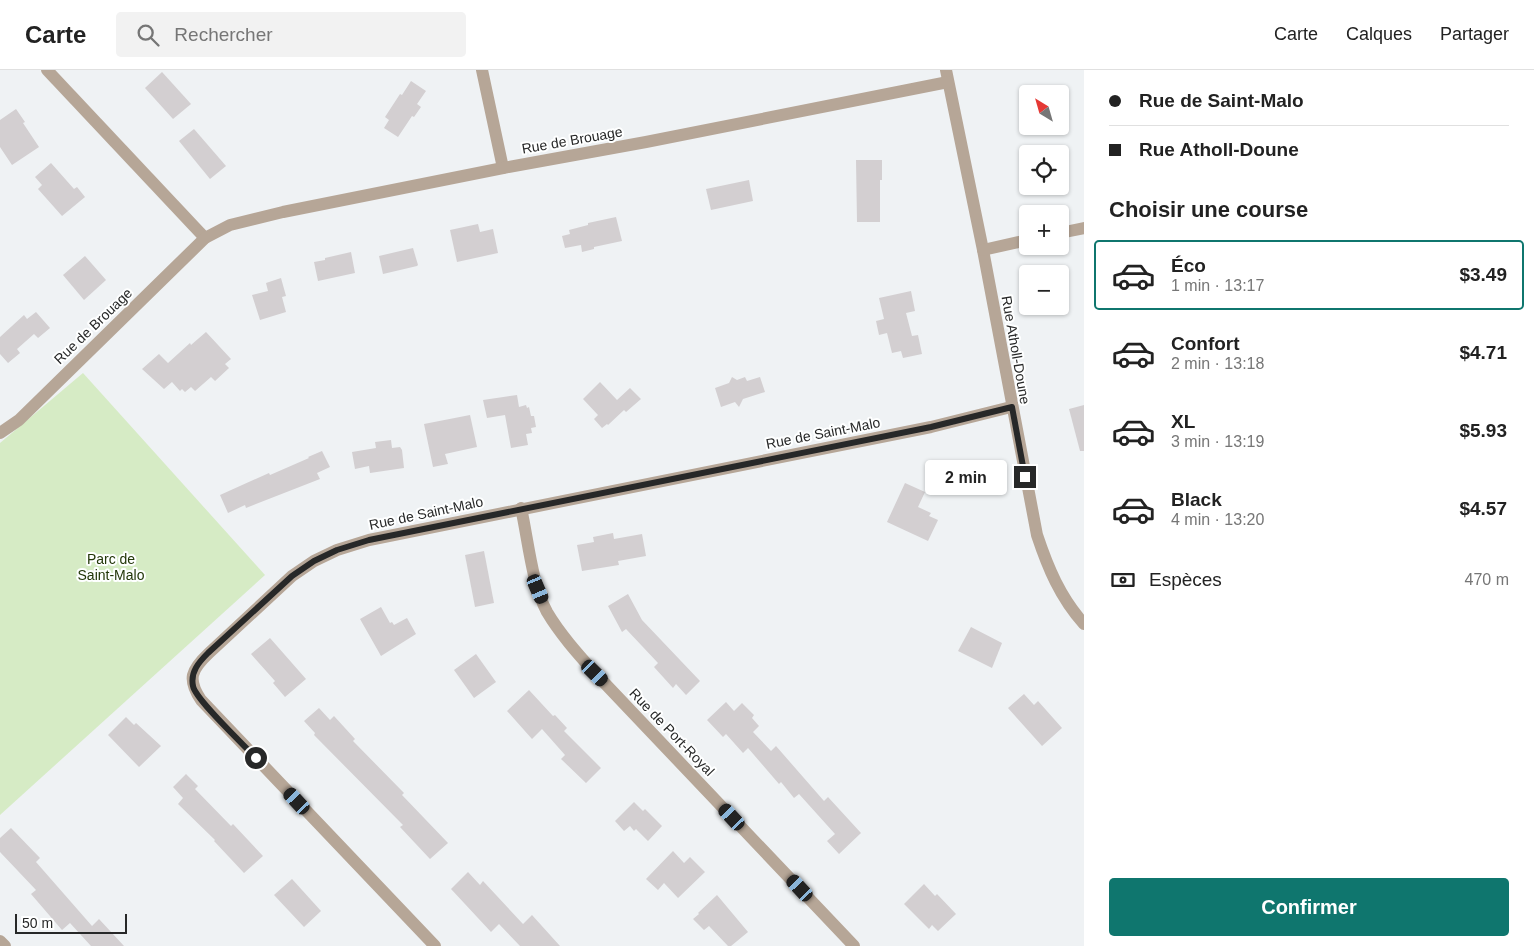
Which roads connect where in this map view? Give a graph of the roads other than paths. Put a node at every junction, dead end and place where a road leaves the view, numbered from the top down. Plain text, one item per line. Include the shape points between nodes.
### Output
1 (47, 70) edge
2 (482, 70) edge
3 (947, 76) edge
4 (503, 168) junction
5 (1084, 228) edge
6 (1069, 231) edge
7 (205, 238) junction
8 (1019, 242) edge
9 (982, 250) junction
10 (1012, 407) junction
11 (0, 433) edge
12 (521, 508) junction
13 (1084, 624) edge
14 (0, 941) edge
15 (5, 946) edge
16 (435, 946) edge
17 (854, 946) edge

1 - 7 street
2 - 4 street
3 - 4 street, Rue de Brouage via 646,142
3 - 9 street, Rue Atholl-Doune
4 - 7 street, Rue de Brouage via 283,212 230,225
5 - 6 street
7 - 11 street, Rue de Brouage via 19,420
8 - 9 street
9 - 10 street, Rue Atholl-Doune
10 - 12 street, Rue de Saint-Malo via 931,427
10 - 13 street, Rue Atholl-Doune via 1037,535 1046,563 1058,589
12 - 16 street, Rue de Saint-Malo via 369,540 314,561 292,576 208,653 192,675 193,687 201,700
12 - 17 street, Rue de Port-Royal via 538,589 559,630 595,673
14 - 15 street

